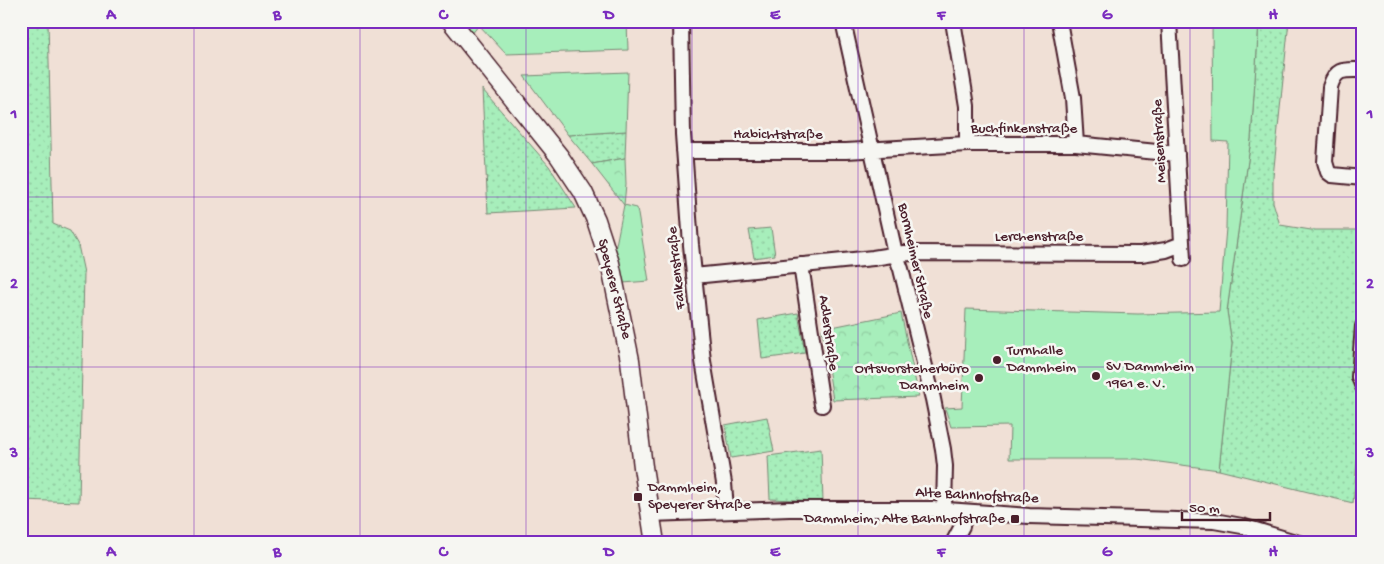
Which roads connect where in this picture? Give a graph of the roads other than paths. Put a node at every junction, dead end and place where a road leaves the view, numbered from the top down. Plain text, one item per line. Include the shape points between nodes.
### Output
1 (451, 21) edge
2 (682, 21) edge
3 (843, 21) edge
4 (953, 21) edge
5 (1059, 21) edge
6 (1169, 21) edge
7 (1363, 70) edge
8 (967, 144) junction
9 (1076, 144) junction
10 (872, 150) junction
11 (684, 151) junction
12 (1176, 154) junction
13 (1363, 178) edge
14 (1182, 244) junction
15 (895, 253) junction
16 (1183, 259) dead end
17 (801, 266) junction
18 (694, 276) junction
19 (1363, 326) edge
20 (1363, 387) edge
21 (822, 405) dead end
22 (726, 510) junction
23 (944, 510) junction
24 (965, 512) junction
25 (650, 514) junction
26 (1276, 540) edge
27 (655, 543) edge
28 (953, 543) edge
29 (1299, 543) edge

1 - 25 street, Speyerer Straße via 559,156 596,220 610,263 630,360
2 - 11 street, Falkenstraße
3 - 10 street, Bornheimer Straße
4 - 8 street via 967,106
5 - 9 street via 1073,98
6 - 12 street, Meisenstraße
7 - 13 street via 1342,70 1332,78 1324,162 1332,175
8 - 9 street, Buchfinkenstraße
8 - 10 street, Buchfinkenstraße
9 - 12 street, Buchfinkenstraße
10 - 11 street, Habichtstraße
10 - 15 street, Bornheimer Straße
11 - 18 street, Falkenstraße
12 - 14 street, Meisenstraße
14 - 15 street, Lerchenstraße via 1142,254
14 - 16 street, Meisenstraße
15 - 17 street
15 - 23 street, Bornheimer Straße via 933,399 945,466
17 - 18 street
17 - 21 street, Adlerstraße
18 - 22 street, Falkenstraße via 703,361
19 - 20 street via 1359,377
22 - 23 street, Alte Bahnhofstraße
22 - 25 street, Alte Bahnhofstraße
23 - 24 street, Alte Bahnhofstraße
24 - 26 street, Alte Bahnhofstraße via 1214,520 1242,526
24 - 28 street
25 - 27 street, Speyerer Straße
26 - 29 street, Alte Bahnhofstraße

